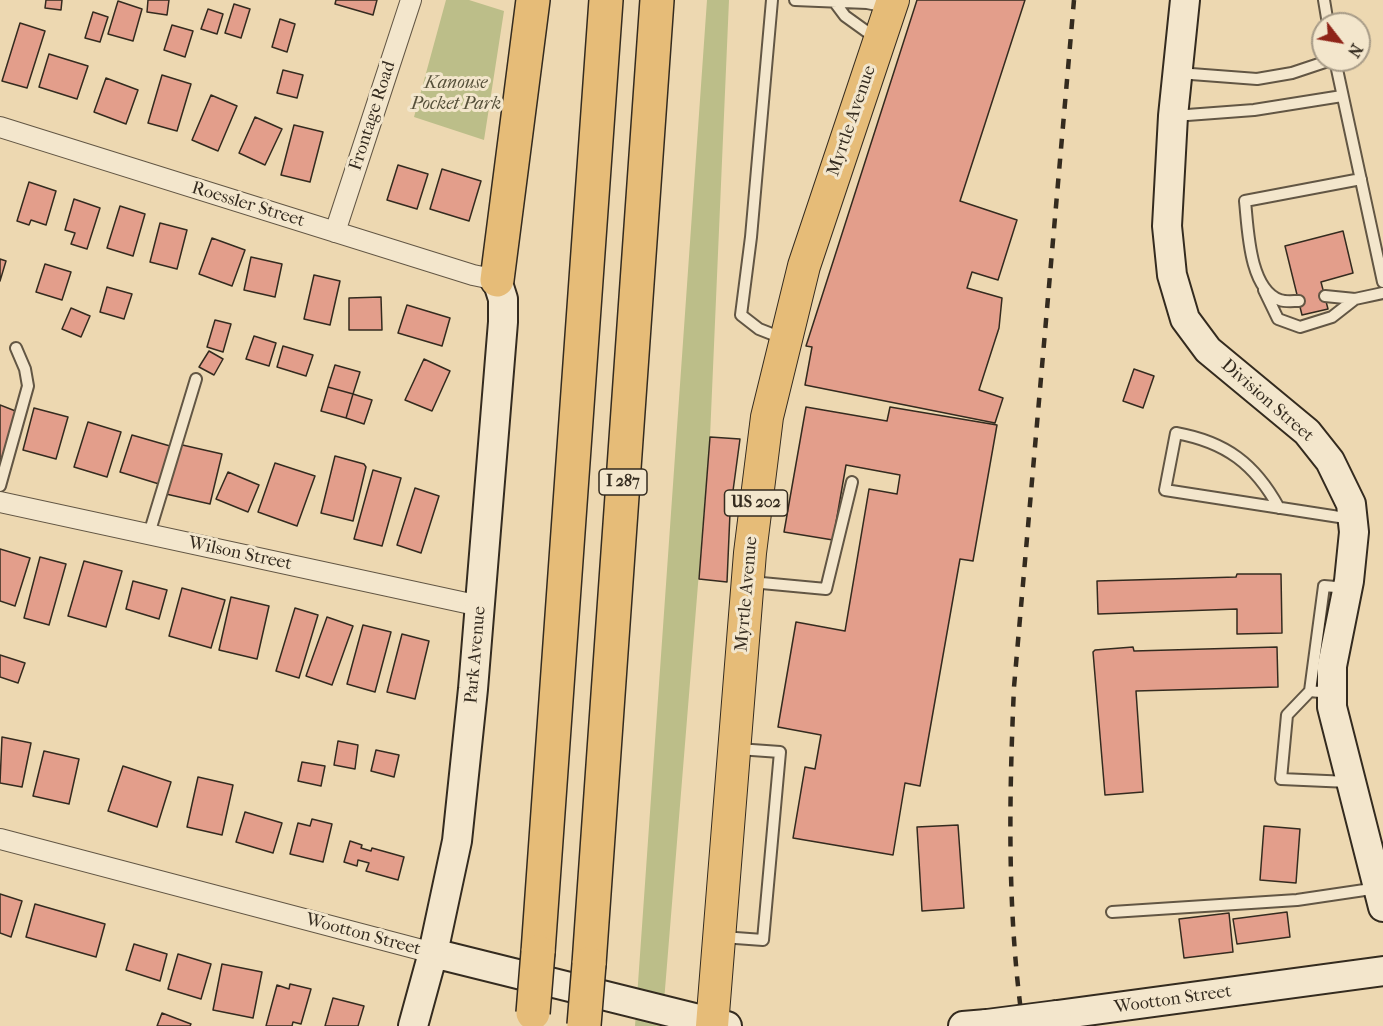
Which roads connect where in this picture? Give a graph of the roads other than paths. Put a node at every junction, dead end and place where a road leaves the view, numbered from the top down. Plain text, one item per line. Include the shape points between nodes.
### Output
1 (411, 0) edge
2 (533, 0) edge
3 (606, 0) edge
4 (657, 0) edge
5 (772, 0) edge
6 (795, 0) edge
7 (833, 0) edge
8 (1185, 0) edge
9 (892, 4) edge
10 (879, 41) junction
11 (1311, 67) edge
12 (1336, 72) edge
13 (1178, 73) junction
14 (1342, 96) junction
15 (1173, 116) junction
16 (0, 127) edge
17 (1361, 179) junction
18 (335, 232) junction
19 (497, 280) junction
20 (1383, 282) edge
21 (1261, 284) junction
22 (1383, 293) edge
23 (1325, 296) dead end
24 (1356, 299) junction
25 (1299, 301) dead end
26 (786, 339) junction
27 (16, 348) dead end
28 (196, 379) dead end
29 (852, 482) dead end
30 (0, 486) edge
31 (0, 502) edge
32 (1279, 508) junction
33 (1353, 519) junction
34 (149, 534) junction
35 (747, 582) junction
36 (480, 606) junction
37 (1321, 692) junction
38 (734, 748) junction
39 (1350, 782) junction
40 (0, 839) edge
41 (1381, 897) edge
42 (1112, 912) dead end
43 (719, 937) junction
44 (434, 953) junction
45 (1383, 971) edge
46 (533, 1020) edge
47 (717, 1025) edge
48 (975, 1025) edge
49 (413, 1026) edge
50 (584, 1026) edge

1 - 18 street, Frontage Road
2 - 19 highway
3 - 46 highway, I 287, bridge
4 - 50 highway, I 287, bridge
5 - 26 lane via 741,315 759,329
6 - 7 lane
7 - 9 lane
7 - 10 lane via 845,16
8 - 13 street, Division Street
9 - 10 main road, Myrtle Avenue / US 202
10 - 26 main road, Myrtle Avenue / US 202 via 822,211
11 - 13 lane via 1257,79
12 - 14 lane
13 - 15 street, Division Street
14 - 15 lane via 1254,110
14 - 17 lane
15 - 33 street, Division Street via 1167,238 1172,275 1185,319 1208,350 1313,439 1330,461 1351,504
16 - 18 street, Roessler Street
17 - 20 lane
17 - 21 lane via 1245,201 1252,258
18 - 19 street, Roessler Street
19 - 36 street, Park Avenue via 503,298 503,322
21 - 24 lane via 1278,319 1300,327 1332,317
21 - 25 lane via 1279,300
22 - 24 lane
23 - 24 lane
26 - 35 main road, Myrtle Avenue / US 202 via 767,417
27 - 30 lane via 28,386
28 - 34 lane
29 - 35 lane via 826,589
31 - 34 street, Wilson Street
32 - 32 lane via 1165,490 1176,433 1194,436 1249,464
32 - 33 lane
33 - 37 street, Division Street via 1347,588 1332,666
34 - 36 street, Wilson Street
35 - 38 main road, Myrtle Avenue / US 202
36 - 44 street, Park Avenue via 457,841
37 - 39 street, Division Street via 1332,707
37 - 39 lane via 1287,715 1281,778
38 - 43 main road, Myrtle Avenue / US 202
38 - 43 lane via 780,752 763,940
39 - 41 street, Division Street
40 - 44 street, Wootton Street
41 - 42 lane
43 - 47 main road, Myrtle Avenue / US 202
44 - 47 street, Wootton Street
44 - 49 street, Park Avenue
45 - 48 street, Wootton Street, bridge

